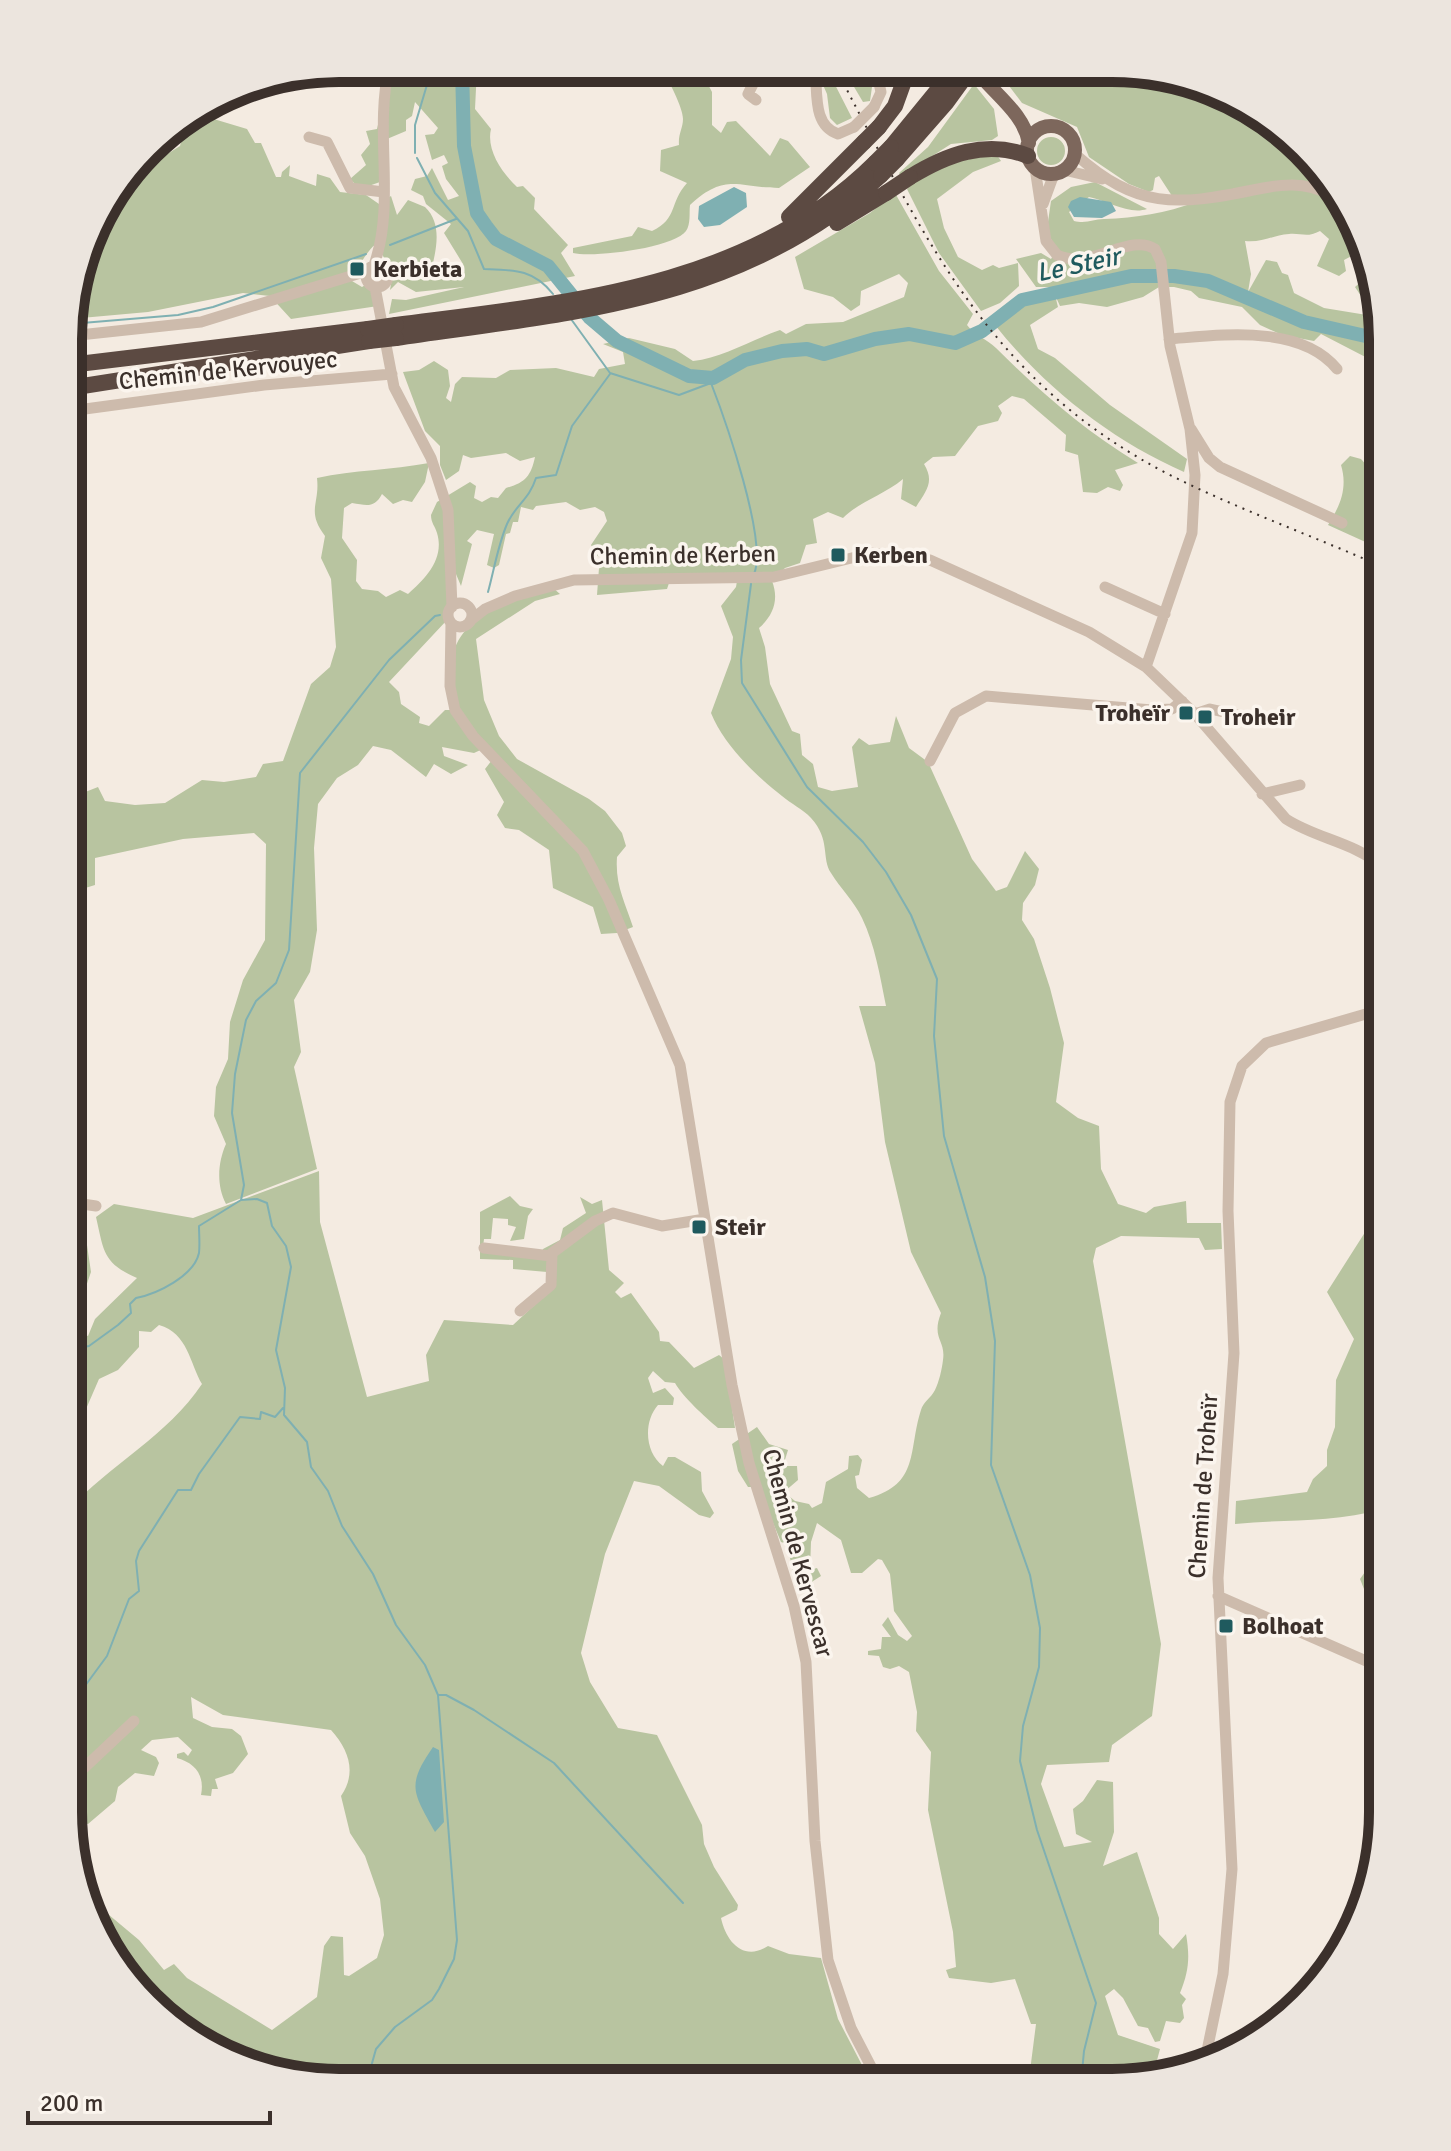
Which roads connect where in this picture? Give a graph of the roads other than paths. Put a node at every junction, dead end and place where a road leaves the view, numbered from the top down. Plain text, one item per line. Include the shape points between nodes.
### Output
1 (754, 82) edge
2 (816, 82) edge
3 (879, 82) edge
4 (904, 82) edge
5 (957, 82) edge
6 (979, 82) edge
7 (998, 82) edge
8 (388, 83) edge
9 (756, 100) dead end
10 (1051, 127) junction
11 (309, 137) dead end
12 (1075, 154) junction
13 (1031, 155) junction
14 (878, 169) junction
15 (1059, 172) junction
16 (1107, 180) junction
17 (384, 192) junction
18 (1322, 193) edge
19 (1041, 213) junction
20 (728, 258) junction
21 (376, 273) junction
22 (715, 277) junction
23 (598, 302) junction
24 (546, 311) junction
25 (396, 332) junction
26 (82, 335) edge
27 (369, 335) junction
28 (1169, 339) junction
29 (82, 364) edge
30 (1337, 369) dead end
31 (392, 374) junction
32 (82, 386) edge
33 (82, 409) edge
34 (1190, 429) junction
35 (1342, 523) dead end
36 (1105, 587) dead end
37 (464, 613) junction
38 (1165, 614) junction
39 (451, 656) junction
40 (1146, 667) junction
41 (1182, 701) junction
42 (1195, 714) junction
43 (1265, 721) dead end
44 (930, 761) dead end
45 (1300, 785) dead end
46 (1262, 794) junction
47 (1369, 858) edge
48 (1369, 1013) edge
49 (82, 1204) edge
50 (96, 1206) dead end
51 (705, 1219) junction
52 (484, 1248) dead end
53 (551, 1256) junction
54 (520, 1311) dead end
55 (1218, 1596) junction
56 (1368, 1662) edge
57 (134, 1721) dead end
58 (82, 1770) edge
59 (1207, 2050) edge
60 (872, 2069) edge

1 - 9 street via 748,94
2 - 3 street, bridge via 824,126 838,134 874,107 881,92
4 - 20 highway, bridge via 879,127 796,212
5 - 14 highway, bridge
6 - 13 main road via 1021,119
7 - 10 main road via 1024,112
8 - 17 street
10 - 12 main road via 1068,134
10 - 13 main road via 1036,132
11 - 17 street via 327,142 350,188
12 - 15 main road
12 - 16 street
13 - 15 main road
13 - 19 street
13 - 22 highway, bridge via 1001,148 940,160 819,233
14 - 20 highway
14 - 22 highway via 810,229
15 - 16 street
15 - 19 street
16 - 18 street via 1168,203 1293,184
17 - 21 street
19 - 28 street via 1046,241 1062,258 1090,258 1141,244 1155,249
20 - 23 highway
21 - 26 street via 349,276 201,322
21 - 31 street
22 - 23 highway
23 - 24 highway
24 - 25 highway
24 - 25 highway via 503,311
25 - 27 highway, bridge
27 - 29 highway
27 - 32 highway
28 - 30 street via 1239,336 1289,341 1318,349
28 - 34 street
31 - 33 street, Chemin de Kervouyec
31 - 37 street via 444,492 452,590
34 - 35 street via 1220,467
34 - 38 street via 1194,521
36 - 38 street
37 - 39 street, Chemin de Kervescar
37 - 39 street, Chemin de Kervescar via 451,623
37 - 40 street, Chemin de Kerben via 563,582 774,577 859,555 894,553 938,563 1089,632
38 - 40 street
39 - 51 street, Chemin de Kervescar via 450,693 464,724 572,837 609,900 680,1065
40 - 41 street
41 - 42 street
41 - 44 street via 1172,709 1152,710 986,696 955,713
42 - 43 street via 1210,709
42 - 46 street
45 - 46 street
46 - 47 street via 1303,829
48 - 55 street, Chemin de Troheïr via 1275,1038 1246,1059 1235,1081 1228,1169 1234,1368
49 - 50 street
51 - 53 street via 662,1226 610,1213
51 - 60 street, Chemin de Kervescar via 749,1463 791,1595 806,1662 815,1841 828,1960 851,2028
52 - 53 street
53 - 54 street via 551,1285
55 - 56 street
55 - 59 street, Chemin de Troheïr via 1232,1883 1223,1974
57 - 58 street

